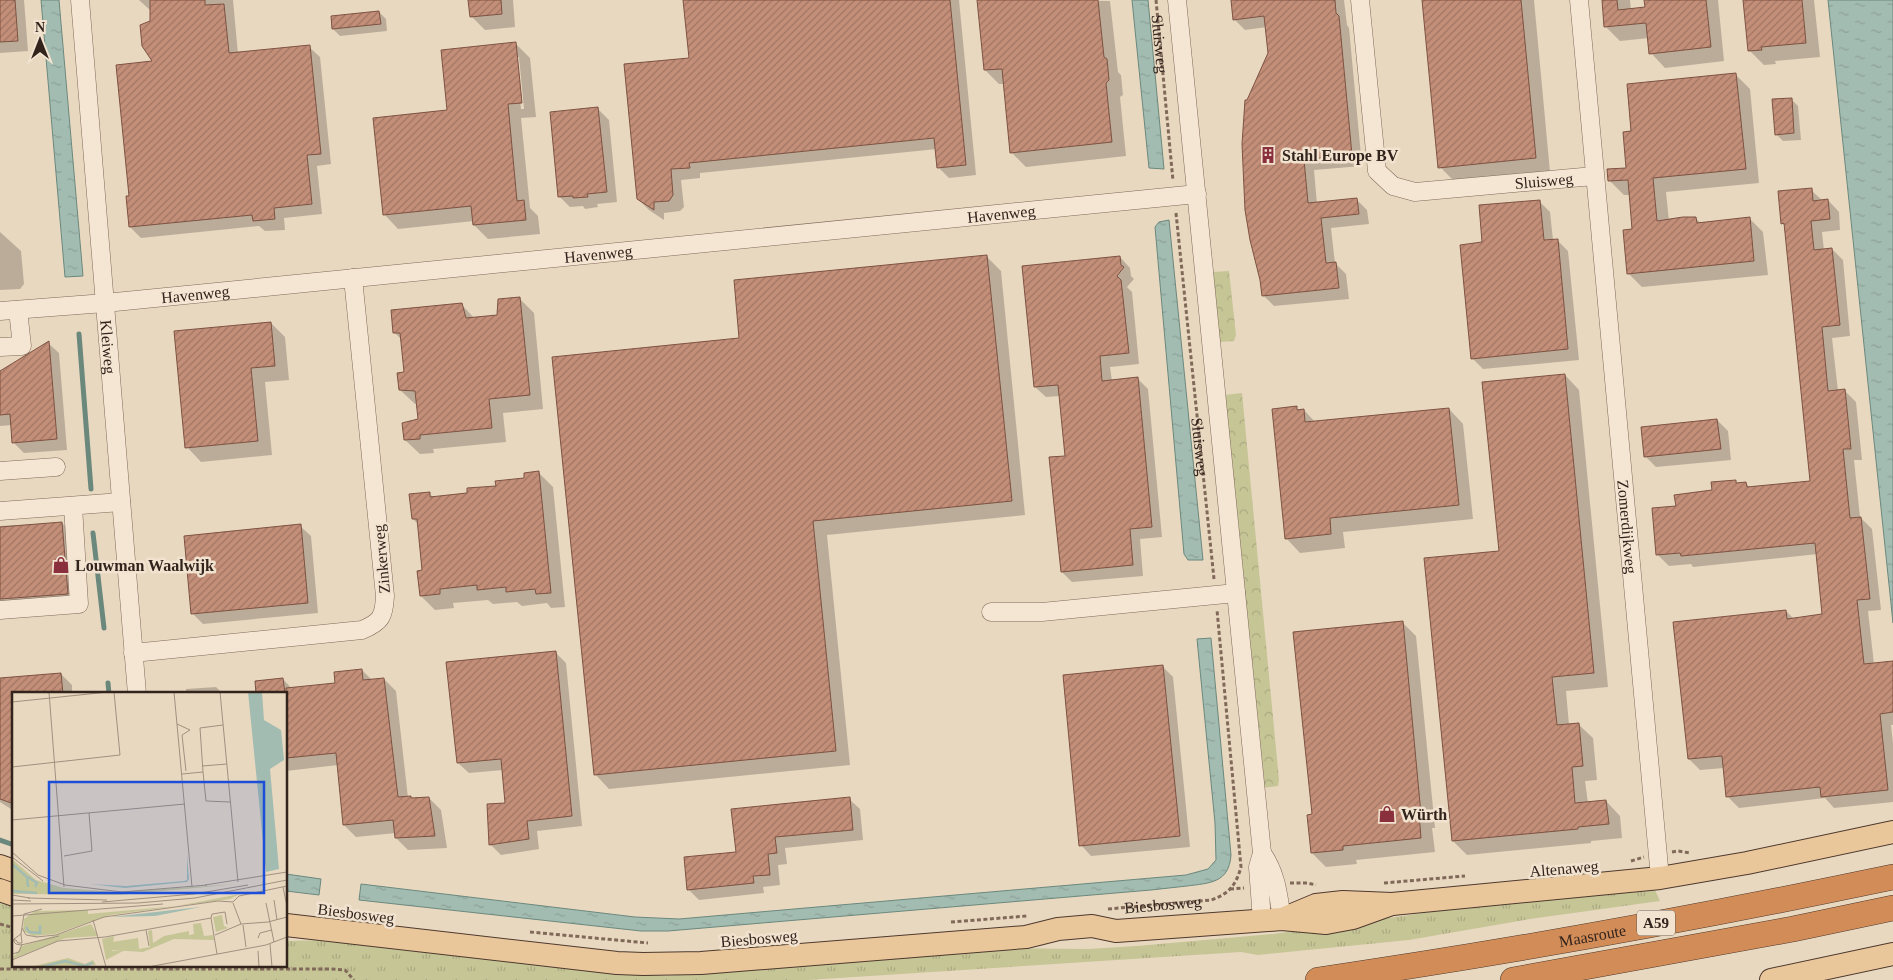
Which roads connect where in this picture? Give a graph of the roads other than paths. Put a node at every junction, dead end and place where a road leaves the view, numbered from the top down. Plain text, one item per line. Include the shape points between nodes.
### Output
1 (80, 0) edge
2 (1178, 0) edge
3 (1360, 0) edge
4 (1578, 0) edge
5 (1594, 176) junction
6 (1196, 194) junction
7 (353, 278) junction
8 (105, 303) junction
9 (18, 310) junction
10 (0, 311) edge
11 (0, 347) edge
12 (56, 467) dead end
13 (0, 471) edge
14 (121, 502) junction
15 (73, 506) junction
16 (0, 511) edge
17 (1236, 593) junction
18 (0, 610) edge
19 (991, 612) dead end
20 (134, 653) junction
21 (137, 692) edge
22 (1893, 832) edge
23 (0, 866) edge
24 (12, 870) edge
25 (1893, 877) edge
26 (1660, 878) junction
27 (0, 890) edge
28 (12, 894) edge
29 (1893, 908) edge
30 (1272, 920) junction
31 (288, 925) edge
32 (1893, 954) edge
33 (1538, 977) edge
34 (1318, 980) edge
35 (1513, 980) edge
36 (1771, 980) edge

1 - 8 street, Kleiweg
2 - 6 street, Sluisweg
3 - 5 street, Sluisweg via 1377,171 1393,186 1415,192
4 - 5 street, Sluisweg
5 - 26 street, Zomerdijkweg
6 - 7 street, Havenweg
6 - 17 street, Sluisweg
7 - 8 street, Havenweg
7 - 20 street, Zinkerweg via 384,612 376,624 362,630
8 - 9 street, Havenweg
8 - 14 street, Kleiweg
9 - 10 street, Havenweg
9 - 11 street via 22,346
12 - 13 street
14 - 15 street
14 - 20 street, Kleiweg
15 - 16 street
15 - 18 street via 79,604
17 - 19 street via 1042,612
17 - 30 street, Sluisweg via 1262,853 1271,866 1268,885
20 - 21 street, Kleiweg
22 - 26 main road, Altenaweg
23 - 24 main road
25 - 34 highway, Maasroute / A59 via 1418,966
26 - 30 main road, Altenaweg via 1392,904 1343,902 1316,905
27 - 28 main road
29 - 33 highway, Maasroute / A59
30 - 31 main road, Biesbosweg via 1116,931 1092,926 1026,936 701,963 643,964
32 - 36 main road
33 - 35 highway, Maasroute / A59

